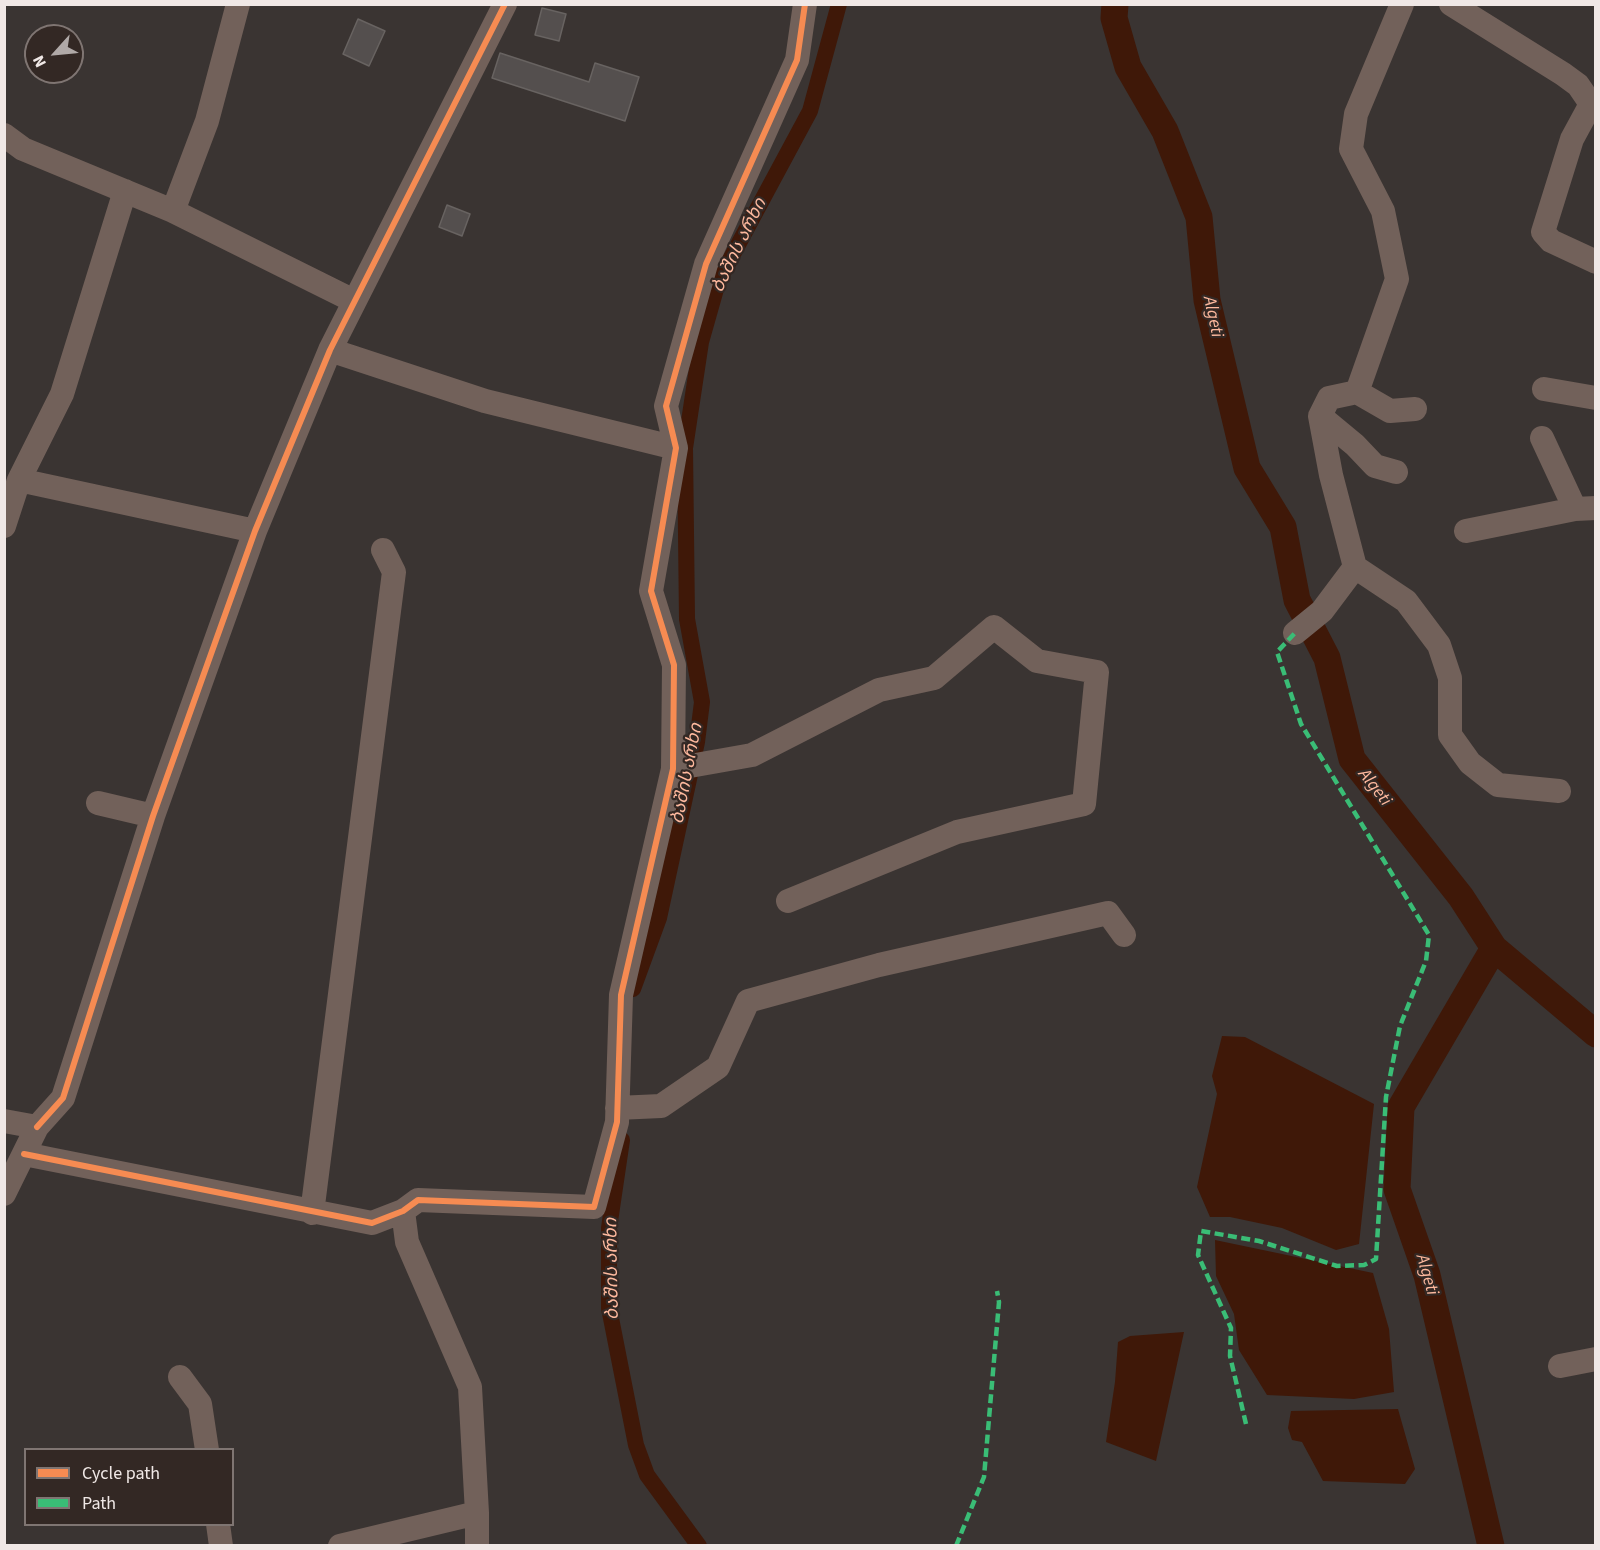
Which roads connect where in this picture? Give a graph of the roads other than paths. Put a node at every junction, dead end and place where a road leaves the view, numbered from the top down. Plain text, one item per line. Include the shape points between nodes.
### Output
1 (238, 4) edge
2 (505, 4) edge
3 (805, 4) edge
4 (1402, 4) edge
5 (1451, 4) edge
6 (4, 135) edge
7 (125, 190) junction
8 (173, 212) junction
9 (1596, 262) edge
10 (354, 301) junction
11 (330, 350) junction
12 (1544, 389) dead end
13 (1358, 392) junction
14 (1596, 398) edge
15 (1415, 409) dead end
16 (1320, 416) junction
17 (1542, 438) dead end
18 (676, 448) junction
19 (1396, 472) dead end
20 (19, 480) junction
21 (1585, 509) edge
22 (4, 526) edge
23 (255, 531) junction
24 (1466, 531) dead end
25 (383, 550) dead end
26 (1355, 567) junction
27 (1294, 633) dead end
28 (673, 769) junction
29 (1559, 791) dead end
30 (98, 803) dead end
31 (153, 816) junction
32 (788, 901) dead end
33 (1124, 935) dead end
34 (617, 1108) junction
35 (4, 1121) edge
36 (37, 1127) junction
37 (24, 1154) junction
38 (4, 1194) edge
39 (404, 1211) junction
40 (312, 1212) junction
41 (1596, 1359) edge
42 (1560, 1366) dead end
43 (180, 1377) dead end
44 (207, 1448) edge
45 (477, 1513) junction
46 (218, 1526) edge
47 (221, 1545) edge
48 (340, 1545) edge
49 (477, 1545) edge

1 - 8 street via 207,121
2 - 10 street
3 - 18 street via 797,60 706,264 666,406
4 - 13 street via 1356,114 1351,149 1383,211 1397,279
5 - 9 street via 1563,74 1578,85 1591,104 1572,139 1543,232 1551,241
6 - 7 street via 23,149
7 - 8 street
7 - 20 street via 62,394
8 - 10 street
10 - 11 street
11 - 18 street via 485,400
11 - 23 street
12 - 14 street
13 - 15 street via 1390,411
13 - 16 street via 1329,398
16 - 19 street via 1375,466
16 - 26 street
17 - 21 street
18 - 28 street via 651,591 674,665
20 - 22 street
20 - 23 street
21 - 24 street
23 - 31 street
25 - 40 street via 394,572
26 - 27 street via 1322,611
26 - 29 street via 1406,601 1439,645 1450,678 1450,735 1470,763 1498,785
28 - 32 street via 752,755 879,690 934,678 994,627 1037,661 1097,672 1084,804 957,832
28 - 34 street via 621,995
30 - 31 street
31 - 36 street via 63,1098
33 - 34 street via 1108,913 879,965 748,1001 718,1067 661,1106
34 - 39 street via 617,1122 594,1207 418,1200
35 - 36 street
36 - 37 street
37 - 38 street
37 - 40 street
39 - 40 street via 372,1223
39 - 45 street via 407,1242 470,1387
41 - 42 street
43 - 44 street via 200,1404
45 - 48 street
45 - 49 street
46 - 47 street

